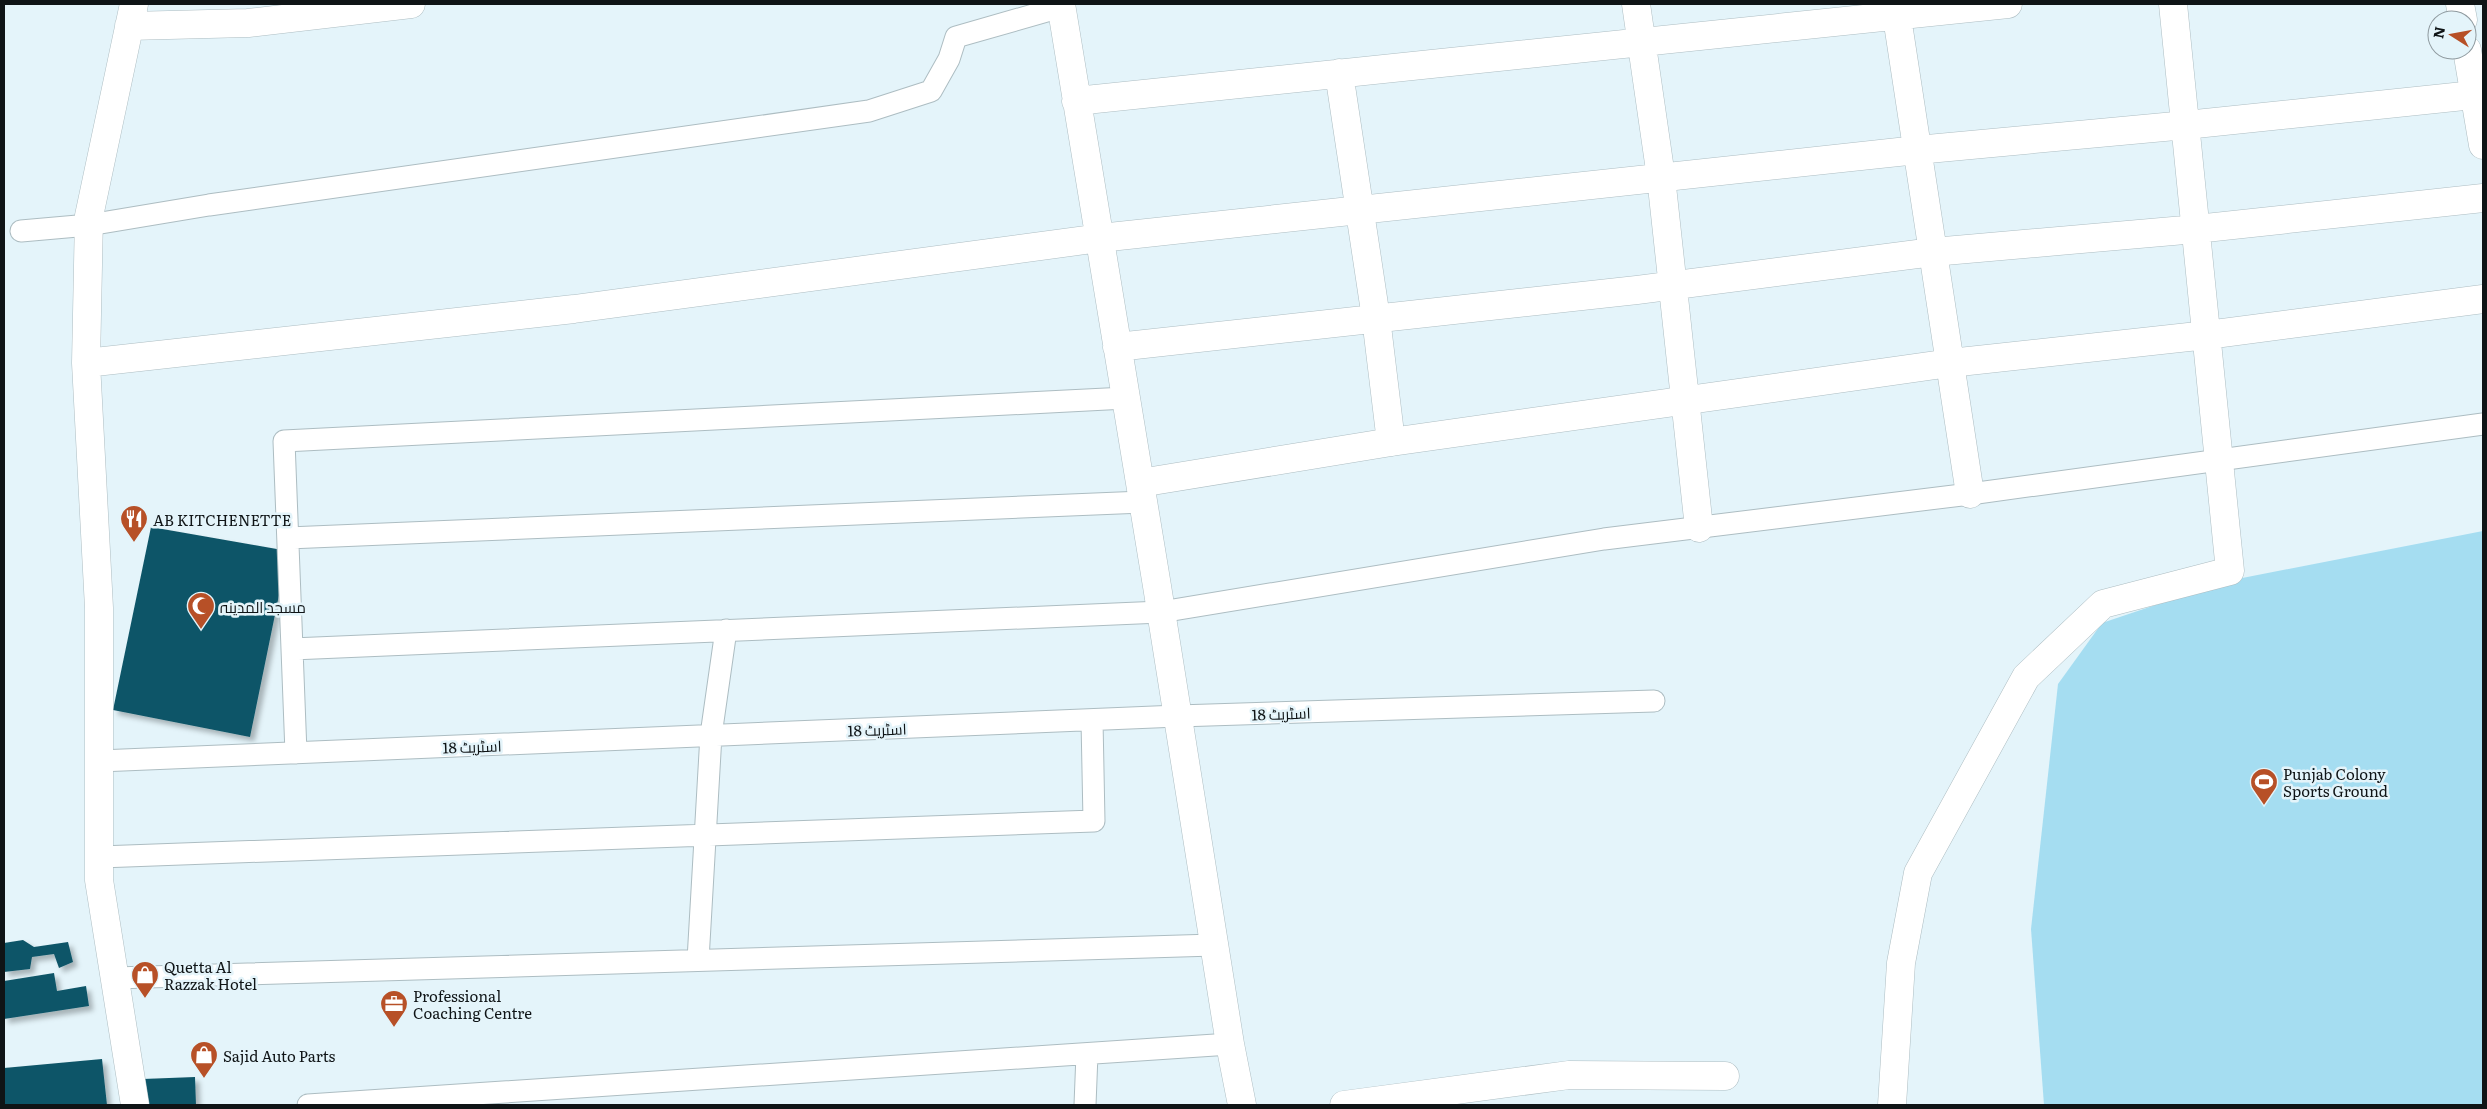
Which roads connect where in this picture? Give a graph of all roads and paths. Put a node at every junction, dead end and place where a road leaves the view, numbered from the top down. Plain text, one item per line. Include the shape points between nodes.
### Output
1 (410, 4) edge
2 (1636, 4) edge
3 (2008, 4) edge
4 (2174, 4) edge
5 (1061, 6) edge
6 (1896, 10) edge
7 (132, 15) edge
8 (1642, 42) junction
9 (2469, 60) edge
10 (1339, 73) junction
11 (2478, 95) edge
12 (1076, 101) junction
13 (2186, 126) junction
14 (2483, 145) edge
15 (1917, 150) junction
16 (1662, 177) junction
17 (2483, 198) edge
18 (1359, 210) junction
19 (89, 225) junction
20 (2196, 229) junction
21 (21, 231) dead end
22 (1100, 238) junction
23 (1933, 252) junction
24 (1674, 285) junction
25 (2483, 299) edge
26 (1376, 318) junction
27 (2207, 335) junction
28 (1118, 347) junction
29 (86, 363) junction
30 (1950, 363) junction
31 (1126, 398) junction
32 (1686, 401) junction
33 (2483, 424) edge
34 (1390, 442) junction
35 (2219, 460) junction
36 (1142, 492) junction
37 (1970, 494) junction
38 (1699, 528) junction
39 (288, 538) junction
40 (1161, 612) junction
41 (726, 630) junction
42 (292, 649) junction
43 (1654, 701) dead end
44 (1178, 716) junction
45 (1092, 720) junction
46 (711, 735) junction
47 (296, 753) junction
48 (99, 761) junction
49 (703, 835) junction
50 (100, 857) junction
51 (1214, 945) junction
52 (698, 960) junction
53 (115, 978) junction
54 (1230, 1044) junction
55 (1087, 1054) junction
56 (1725, 1076) dead end
57 (135, 1105) edge
58 (308, 1105) edge
59 (1085, 1105) edge
60 (1242, 1105) edge
61 (1344, 1105) edge
62 (1892, 1105) edge

1 - 7 street via 248,23
2 - 8 street
3 - 6 street
4 - 13 street
5 - 12 street
5 - 19 lane via 956,37 949,59 931,91 869,112 209,205
6 - 8 street
6 - 15 street
7 - 19 street
8 - 10 street
8 - 16 street
9 - 11 street
10 - 12 street
10 - 18 street
11 - 13 street
11 - 14 street
12 - 22 street
13 - 15 street
13 - 20 street
15 - 16 street
15 - 23 street
16 - 18 street
16 - 24 street
17 - 20 street
18 - 22 street
18 - 26 street
19 - 21 lane
19 - 29 street
20 - 23 street
20 - 27 street
22 - 28 street
22 - 29 street via 574,309
23 - 24 street
23 - 30 street
24 - 26 street
24 - 32 street
25 - 27 street
26 - 28 street
26 - 34 street
27 - 30 street
27 - 35 street
28 - 31 street
29 - 48 street via 99,608
30 - 32 street
30 - 37 street
31 - 36 street
31 - 39 lane via 284,441
32 - 34 street
32 - 38 street
33 - 35 lane
34 - 36 street
35 - 37 lane
35 - 62 street via 2230,571 2103,604 2026,677 1918,873 1901,963
36 - 39 lane
36 - 40 street
37 - 38 lane
38 - 40 lane via 1604,539
39 - 42 lane
40 - 41 lane
40 - 44 street
41 - 42 lane
41 - 46 lane
42 - 47 lane
43 - 44 lane, اسٹریٹ 18
44 - 45 lane, اسٹریٹ 18
44 - 51 street
45 - 46 lane, اسٹریٹ 18
45 - 49 lane via 1094,821
46 - 47 lane, اسٹریٹ 18
46 - 49 lane
47 - 48 lane, اسٹریٹ 18
48 - 50 street
49 - 50 lane
49 - 52 lane
50 - 53 street via 100,880
51 - 52 lane
51 - 54 street
52 - 53 lane
53 - 57 street
54 - 55 lane
54 - 60 street
55 - 58 lane
55 - 59 lane
56 - 61 street via 1568,1075

